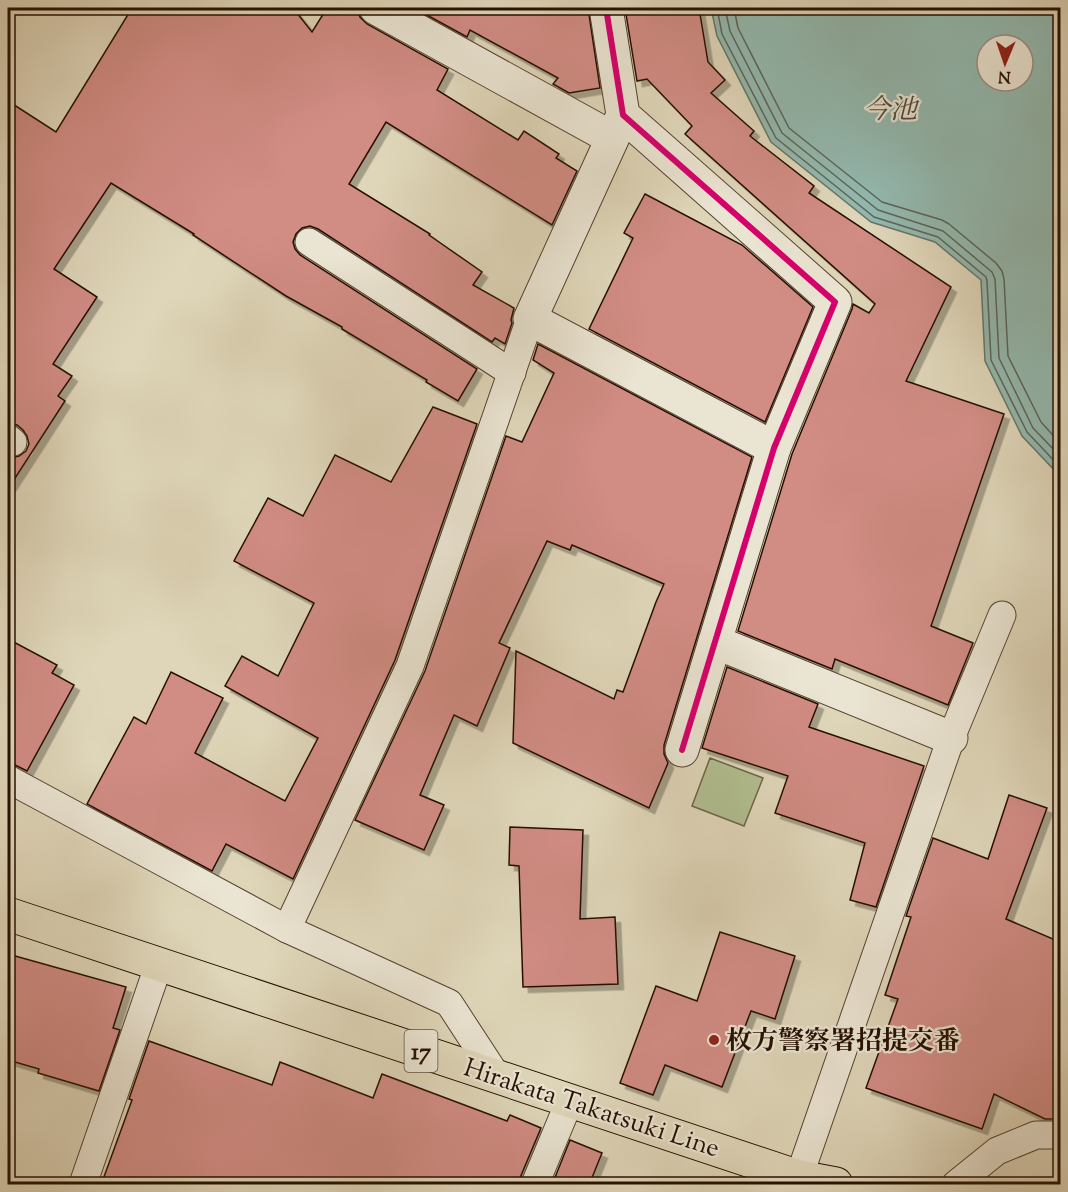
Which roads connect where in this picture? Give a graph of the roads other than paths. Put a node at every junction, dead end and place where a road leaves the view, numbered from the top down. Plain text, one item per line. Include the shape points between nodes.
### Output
1 (376, 8) edge
2 (606, 8) edge
3 (617, 126) junction
4 (309, 242) dead end
5 (530, 319) junction
6 (512, 373) junction
7 (774, 448) junction
8 (1002, 615) dead end
9 (715, 642) junction
10 (951, 738) junction
11 (682, 750) dead end
12 (8, 779) edge
13 (8, 914) edge
14 (287, 929) junction
15 (159, 964) junction
16 (496, 1075) junction
17 (570, 1100) junction
18 (1060, 1135) edge
19 (799, 1176) junction
20 (83, 1185) edge
21 (535, 1185) edge
22 (836, 1185) edge
23 (956, 1185) edge

1 - 3 street
2 - 3 street
3 - 5 street
3 - 7 street via 835,302
4 - 6 lane
5 - 6 lane
5 - 7 street
6 - 14 lane via 410,666
7 - 9 street
8 - 10 lane
9 - 10 street
9 - 11 street
10 - 19 lane
12 - 14 lane
13 - 15 main road, Hirakata Takatsuki Line / 17
14 - 16 lane via 449,1003
15 - 16 main road, Hirakata Takatsuki Line / 17
15 - 20 lane
16 - 17 main road, Hirakata Takatsuki Line / 17
17 - 19 main road, Hirakata Takatsuki Line / 17
17 - 21 lane
18 - 23 lane via 1036,1134 997,1151
19 - 22 main road, Hirakata Takatsuki Line / 17

